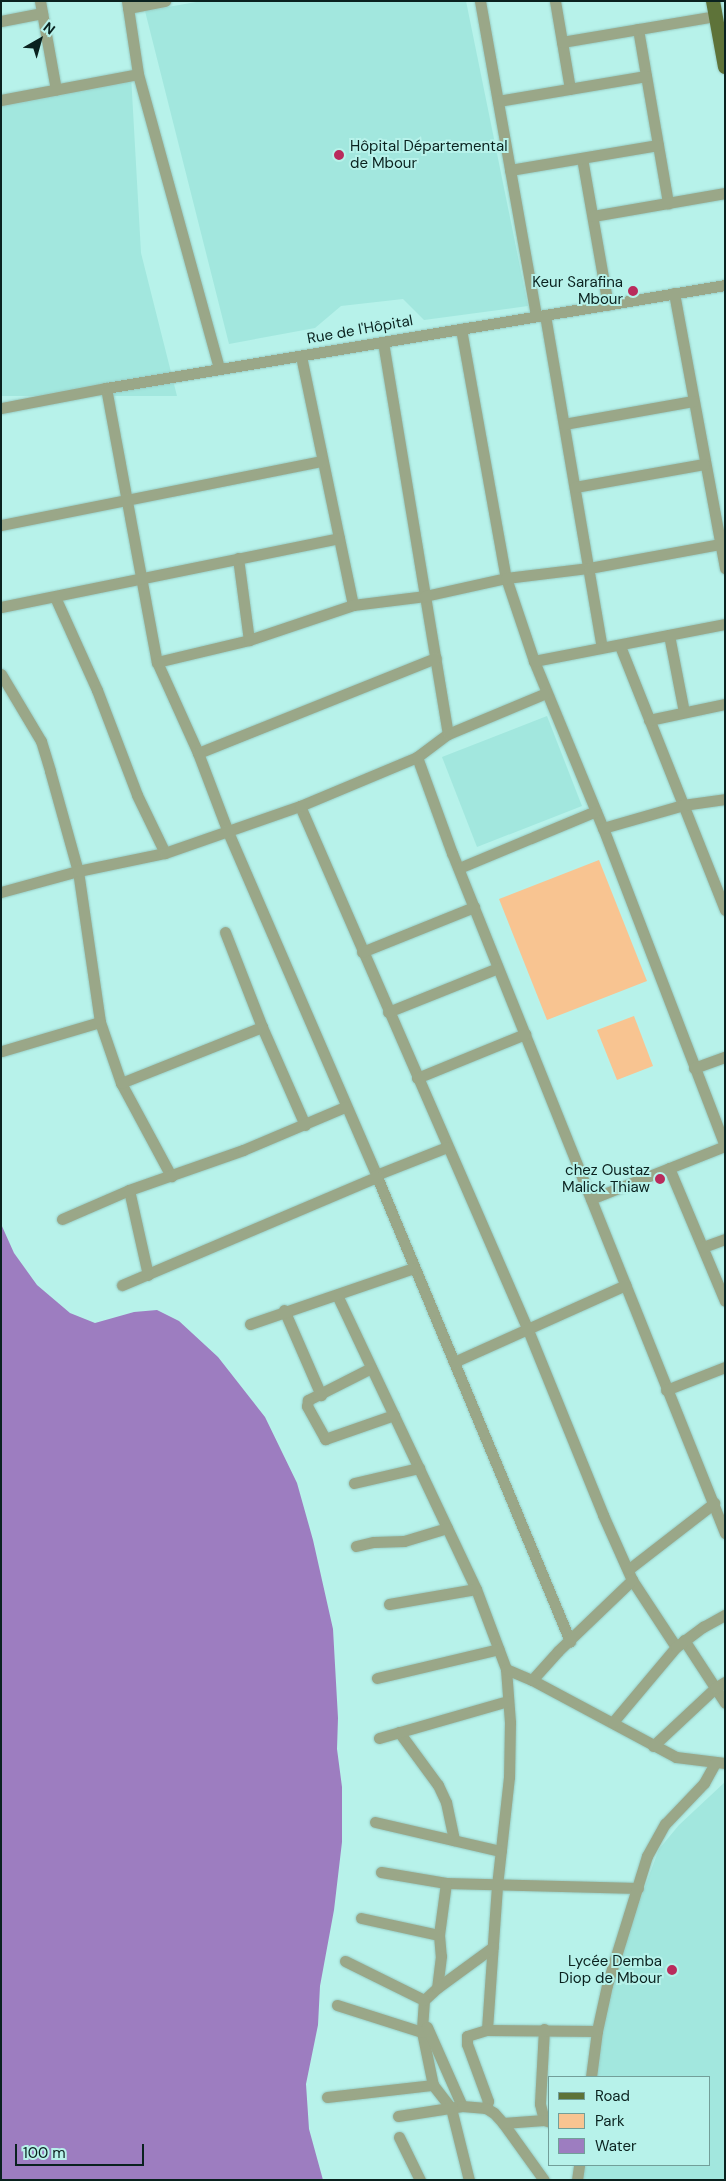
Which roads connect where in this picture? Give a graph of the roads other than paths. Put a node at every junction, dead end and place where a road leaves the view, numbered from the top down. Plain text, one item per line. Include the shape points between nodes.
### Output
1 (165, 1) edge
2 (480, 1) edge
3 (555, 1) edge
4 (713, 1) edge
5 (127, 4) edge
6 (41, 7) edge
7 (1, 21) edge
8 (719, 21) edge
9 (638, 30) junction
10 (562, 42) junction
11 (725, 67) edge
12 (138, 74) junction
13 (646, 76) junction
14 (570, 89) junction
15 (56, 90) junction
16 (1, 100) edge
17 (498, 101) junction
18 (658, 145) junction
19 (582, 158) junction
20 (510, 170) junction
21 (725, 194) edge
22 (668, 203) junction
23 (593, 216) junction
24 (725, 285) edge
25 (674, 294) junction
26 (608, 304) junction
27 (540, 316) junction
28 (461, 329) junction
29 (383, 342) junction
30 (301, 356) junction
31 (219, 369) junction
32 (106, 388) junction
33 (693, 401) junction
34 (1, 408) edge
35 (564, 424) junction
36 (322, 461) junction
37 (704, 464) junction
38 (575, 487) junction
39 (127, 502) junction
40 (1, 525) edge
41 (339, 538) junction
42 (723, 543) edge
43 (238, 558) junction
44 (589, 568) junction
45 (725, 568) edge
46 (141, 578) junction
47 (506, 578) junction
48 (425, 596) junction
49 (55, 597) junction
50 (353, 605) junction
51 (1, 607) edge
52 (725, 624) edge
53 (669, 635) junction
54 (249, 640) junction
55 (620, 646) junction
56 (602, 647) junction
57 (436, 658) junction
58 (157, 662) junction
59 (534, 662) junction
60 (1, 674) edge
61 (546, 693) junction
62 (725, 704) edge
63 (684, 712) junction
64 (649, 720) junction
65 (448, 734) junction
66 (198, 753) junction
67 (417, 757) junction
68 (725, 799) edge
69 (683, 805) junction
70 (300, 806) junction
71 (596, 811) junction
72 (603, 828) junction
73 (228, 832) junction
74 (165, 853) junction
75 (459, 868) junction
76 (78, 871) junction
77 (720, 885) edge
78 (1, 892) edge
79 (474, 907) junction
80 (725, 910) edge
81 (226, 932) dead end
82 (362, 952) junction
83 (498, 968) junction
84 (388, 1012) junction
85 (100, 1022) junction
86 (262, 1027) junction
87 (524, 1034) junction
88 (2, 1052) edge
89 (725, 1057) edge
90 (694, 1068) junction
91 (417, 1078) junction
92 (121, 1083) junction
93 (346, 1107) junction
94 (305, 1124) junction
95 (725, 1146) edge
96 (447, 1147) junction
97 (669, 1168) junction
98 (171, 1176) junction
99 (376, 1176) junction
100 (129, 1190) junction
101 (591, 1199) junction
102 (62, 1219) dead end
103 (725, 1239) edge
104 (702, 1247) junction
105 (414, 1268) junction
106 (148, 1275) junction
107 (122, 1285) dead end
108 (625, 1285) junction
109 (338, 1294) junction
110 (725, 1301) edge
111 (284, 1310) junction
112 (250, 1324) dead end
113 (528, 1330) junction
114 (454, 1362) junction
115 (725, 1367) edge
116 (371, 1368) junction
117 (666, 1390) junction
118 (320, 1395) junction
119 (394, 1415) junction
120 (419, 1468) junction
121 (354, 1483) dead end
122 (714, 1503) junction
123 (447, 1528) junction
124 (725, 1533) edge
125 (356, 1546) dead end
126 (630, 1575) junction
127 (476, 1589) junction
128 (389, 1604) dead end
129 (725, 1615) edge
130 (570, 1641) junction
131 (680, 1644) junction
132 (499, 1649) junction
133 (506, 1669) junction
134 (377, 1678) dead end
135 (532, 1680) junction
136 (720, 1685) edge
137 (508, 1701) junction
138 (725, 1702) edge
139 (613, 1722) junction
140 (399, 1732) junction
141 (379, 1738) dead end
142 (653, 1746) junction
143 (720, 1763) edge
144 (375, 1822) dead end
145 (454, 1840) junction
146 (502, 1851) junction
147 (380, 1872) dead end
148 (446, 1884) junction
149 (497, 1886) junction
150 (638, 1888) junction
151 (361, 1918) dead end
152 (439, 1935) junction
153 (493, 1947) junction
154 (345, 1961) dead end
155 (437, 1988) junction
156 (424, 2000) junction
157 (337, 2005) dead end
158 (425, 2013) junction
159 (487, 2030) junction
160 (544, 2030) junction
161 (597, 2031) junction
162 (422, 2032) junction
163 (591, 2076) edge
164 (433, 2085) junction
165 (327, 2097) dead end
166 (456, 2107) junction
167 (486, 2108) junction
168 (398, 2116) dead end
169 (547, 2121) edge
170 (503, 2123) junction
171 (399, 2137) dead end
172 (579, 2166) edge
173 (420, 2180) edge
174 (469, 2180) edge
175 (544, 2180) edge
176 (577, 2180) edge

1 - 5 street
2 - 17 street
3 - 10 street
4 - 8 main road
5 - 12 street
6 - 7 street
6 - 15 street
8 - 9 street
8 - 11 main road
9 - 10 street
9 - 13 street
10 - 14 street
12 - 15 street
12 - 31 street
13 - 14 street
13 - 18 street
14 - 17 street
15 - 16 street
17 - 20 street
18 - 19 street
18 - 22 street
19 - 20 street
19 - 23 street
20 - 27 street
21 - 22 street
22 - 23 street
23 - 26 street
24 - 25 street, Rue de l'Hôpital
25 - 26 street, Rue de l'Hôpital
25 - 33 street
26 - 27 street, Rue de l'Hôpital
27 - 28 street, Rue de l'Hôpital
27 - 35 street
28 - 29 street, Rue de l'Hôpital
28 - 47 street
29 - 30 street, Rue de l'Hôpital
29 - 48 street
30 - 31 street, Rue de l'Hôpital
30 - 36 street
31 - 32 street, Rue de l'Hôpital
32 - 34 street, Rue de l'Hôpital
32 - 39 street
33 - 35 street
33 - 37 street
35 - 38 street
36 - 39 street
36 - 41 street
37 - 38 street
37 - 42 street
38 - 44 street
39 - 40 street
39 - 46 street
41 - 43 street
41 - 50 street
42 - 44 street
42 - 45 street
43 - 46 street
43 - 54 street
44 - 47 street
44 - 56 street
46 - 49 street
46 - 58 street
47 - 48 street
47 - 59 street
48 - 50 street
48 - 57 street
49 - 51 street
49 - 74 street via 97,690 137,795
50 - 54 street
52 - 53 street
53 - 55 street
53 - 63 street
54 - 58 street
55 - 56 street
55 - 64 street
56 - 59 street
57 - 65 street
57 - 66 street
58 - 66 street
59 - 61 street
60 - 76 street via 41,741
61 - 65 street
61 - 71 street
62 - 63 street
63 - 64 street
64 - 69 street
65 - 67 street
66 - 73 street
67 - 70 street
67 - 75 street
68 - 69 street
69 - 72 street
69 - 77 street
70 - 73 street
70 - 82 street
71 - 72 street
71 - 75 street
72 - 90 street
73 - 74 street
73 - 93 street
74 - 76 street
75 - 79 street
76 - 78 street
76 - 85 street
77 - 80 street
79 - 82 street
79 - 83 street
81 - 86 street
82 - 84 street
83 - 84 street
83 - 87 street
84 - 91 street
85 - 88 street
85 - 92 street
86 - 92 street
86 - 94 street
87 - 91 street
87 - 101 street
89 - 90 street
90 - 95 street
91 - 96 street
92 - 98 street
93 - 94 street
93 - 99 street
94 - 98 street
95 - 97 street
96 - 99 street
96 - 113 street
97 - 101 street
97 - 104 street
98 - 100 street
99 - 105 street
99 - 106 street
100 - 102 street
100 - 106 street
101 - 108 street
103 - 104 street
104 - 110 street
105 - 109 street
105 - 114 street
106 - 107 street
108 - 113 street
108 - 117 street
109 - 111 street
109 - 116 street
111 - 112 street
111 - 118 street
113 - 114 street
113 - 126 street
114 - 130 street
115 - 117 street
116 - 118 street
116 - 119 street
117 - 122 street
118 - 119 street via 306,1403 325,1439
119 - 120 street
120 - 121 street
120 - 123 street
122 - 124 street
122 - 126 street
123 - 125 street via 404,1541
123 - 127 street
126 - 130 street
126 - 131 street
127 - 128 street
127 - 132 street
129 - 131 street
130 - 135 street
131 - 136 street
131 - 139 street
132 - 133 street
132 - 134 street
133 - 135 street
133 - 137 street
135 - 139 street
136 - 138 street
136 - 142 street
137 - 140 street
137 - 146 street via 509,1777
139 - 142 street
140 - 141 street
140 - 145 street via 438,1785 446,1802
142 - 143 street via 676,1757
143 - 150 street via 655,1840
144 - 145 street
145 - 146 street
146 - 149 street
147 - 148 street
148 - 149 street
148 - 152 street
149 - 150 street
149 - 153 street
150 - 161 street via 607,1985
151 - 152 street
152 - 155 street via 441,1956
153 - 155 street
153 - 159 street
154 - 156 street
155 - 156 street
156 - 158 street
157 - 162 street
158 - 162 street
158 - 166 street via 428,2032
159 - 160 street
159 - 167 street via 467,2036 488,2101
160 - 161 street
160 - 169 street via 540,2093
161 - 163 street
162 - 164 street
164 - 165 street
164 - 166 street
166 - 167 street
166 - 168 street
166 - 174 street
167 - 170 street
169 - 170 street
170 - 175 street
171 - 173 street
172 - 176 street

